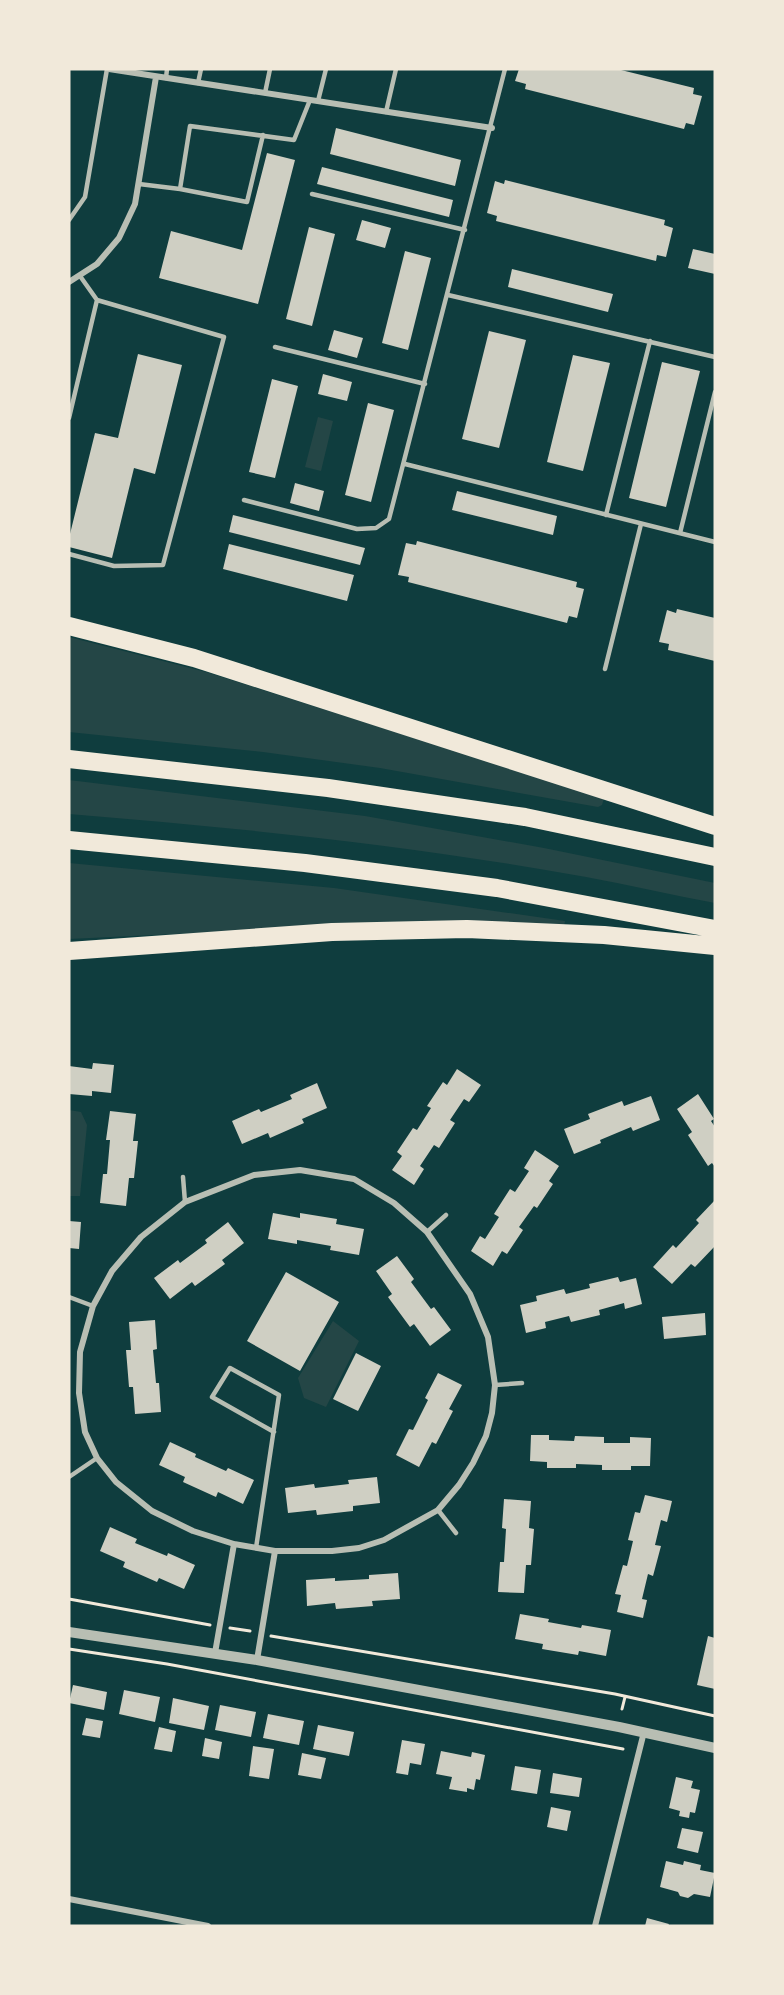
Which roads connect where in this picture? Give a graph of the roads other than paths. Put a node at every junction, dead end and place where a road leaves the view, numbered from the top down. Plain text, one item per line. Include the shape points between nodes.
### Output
1 (108, 69) edge
2 (167, 69) edge
3 (201, 69) edge
4 (270, 69) edge
5 (326, 69) edge
6 (396, 69) edge
7 (505, 69) edge
8 (156, 77) junction
9 (166, 78) junction
10 (198, 83) junction
11 (265, 93) junction
12 (310, 100) junction
13 (318, 101) junction
14 (386, 112) junction
15 (492, 128) junction
16 (263, 135) junction
17 (139, 184) junction
18 (180, 189) junction
19 (312, 194) dead end
20 (69, 220) edge
21 (465, 230) junction
22 (80, 276) junction
23 (69, 282) edge
24 (448, 295) junction
25 (97, 300) junction
26 (650, 341) junction
27 (275, 348) dead end
28 (715, 357) edge
29 (425, 384) junction
30 (715, 392) edge
31 (69, 418) edge
32 (405, 464) junction
33 (244, 500) dead end
34 (606, 515) junction
35 (641, 524) junction
36 (680, 533) junction
37 (715, 542) edge
38 (69, 554) edge
39 (69, 626) edge
40 (605, 669) dead end
41 (69, 759) edge
42 (715, 826) edge
43 (69, 840) edge
44 (715, 857) edge
45 (715, 929) edge
46 (715, 946) edge
47 (69, 951) edge
48 (183, 1177) dead end
49 (185, 1202) junction
50 (446, 1215) dead end
51 (427, 1232) junction
52 (69, 1297) edge
53 (93, 1306) junction
54 (522, 1383) dead end
55 (495, 1385) junction
56 (274, 1432) junction
57 (97, 1458) junction
58 (69, 1477) edge
59 (438, 1510) junction
60 (456, 1533) dead end
61 (234, 1544) junction
62 (256, 1548) junction
63 (275, 1551) junction
64 (69, 1632) edge
65 (215, 1653) junction
66 (257, 1660) junction
67 (644, 1732) junction
68 (715, 1748) edge
69 (69, 1899) edge
70 (208, 1926) edge
71 (595, 1926) edge

1 - 8 street
1 - 20 lane via 85,197
2 - 9 lane
3 - 10 lane
4 - 11 lane
5 - 13 lane
6 - 14 lane
7 - 15 lane
8 - 9 street
8 - 17 street
9 - 10 street
10 - 11 street
11 - 12 street
12 - 13 street
12 - 16 lane via 294,140
13 - 14 street
14 - 15 street
15 - 21 lane
16 - 18 lane via 247,202
16 - 18 lane via 190,126
17 - 18 lane
17 - 22 street via 135,204 119,238 97,264
19 - 21 lane
21 - 24 lane
22 - 23 street
22 - 25 lane
24 - 26 lane
24 - 29 lane
25 - 31 lane
25 - 38 lane via 224,337 163,565 114,566
26 - 28 lane
26 - 34 lane
27 - 29 lane
29 - 32 lane
30 - 36 lane
32 - 33 lane via 389,519 376,528 357,529
32 - 34 lane
34 - 35 lane
35 - 36 lane
35 - 40 lane
36 - 37 lane
39 - 42 highway via 194,658
41 - 44 highway via 328,788 525,817
43 - 45 highway via 305,863 497,888
46 - 47 highway via 604,935 467,929 332,932
48 - 49 lane
49 - 51 street via 254,1176 300,1170 354,1179 394,1203
49 - 53 street via 141,1237 112,1271
50 - 51 lane
51 - 55 street via 470,1294 489,1337
52 - 53 lane
53 - 57 street via 80,1352 79,1394 84,1432
54 - 55 lane
55 - 59 street via 486,1436 459,1485
56 - 56 lane via 279,1395 231,1368 212,1397
56 - 62 lane
57 - 58 lane
57 - 61 street via 116,1482 152,1511 193,1531
59 - 60 lane
59 - 63 street via 384,1540 359,1548
61 - 62 street
61 - 65 street
62 - 63 street
63 - 66 street
64 - 65 street
65 - 66 street
66 - 67 street
67 - 68 street
67 - 71 street
69 - 70 street

